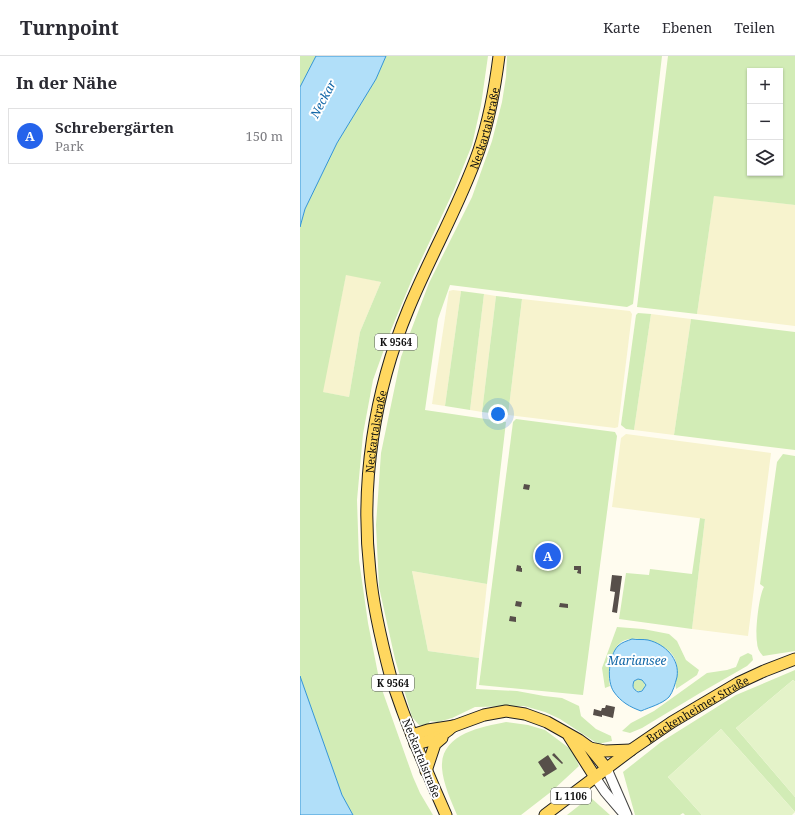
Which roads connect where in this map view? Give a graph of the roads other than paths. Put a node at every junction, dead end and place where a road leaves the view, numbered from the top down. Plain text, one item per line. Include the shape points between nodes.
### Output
1 (499, 56) edge
2 (795, 659) edge
3 (450, 729) junction
4 (567, 733) junction
5 (413, 739) junction
6 (590, 748) junction
7 (631, 750) junction
8 (607, 769) junction
9 (426, 771) junction
10 (595, 777) junction
11 (446, 815) edge
12 (545, 815) edge
13 (626, 815) edge

1 - 5 main road, Neckartalstraße / K 9564 via 493,97 479,149 397,339 381,395 370,454 367,517 370,574 392,680
2 - 7 main road, Brackenheimer Straße / L 1106 via 738,684 672,722
3 - 4 main road via 484,715 506,711 535,717
3 - 5 main road via 428,730
3 - 9 main road via 435,744
4 - 6 main road
4 - 10 main road
5 - 9 main road, Neckartalstraße / K 9564
6 - 7 main road via 605,751
6 - 8 main road
7 - 8 main road, Brackenheimer Straße / L 1106
8 - 10 main road, Brackenheimer Straße / L 1106
8 - 13 street
9 - 11 main road, Neckartalstraße / K 9564
10 - 12 main road, Brackenheimer Straße / L 1106
10 - 13 street

